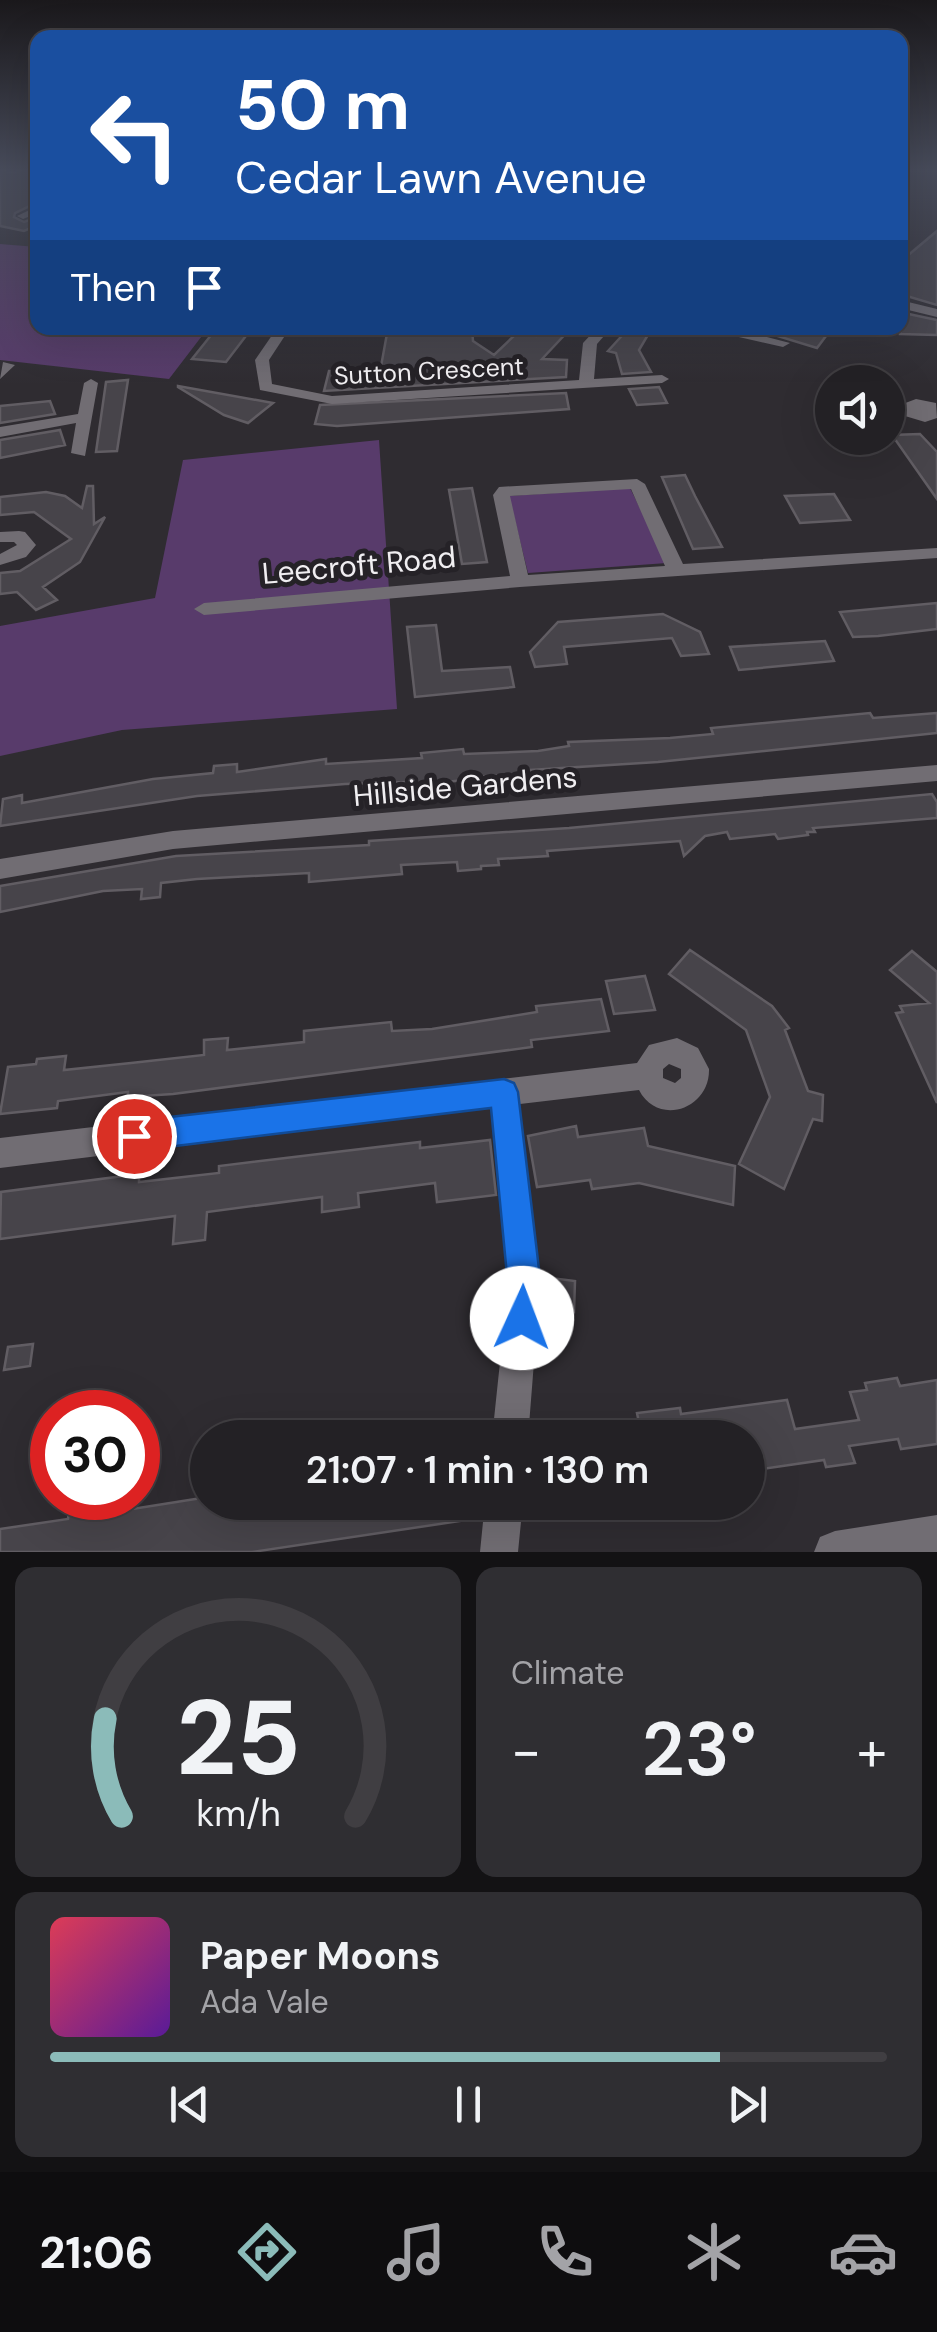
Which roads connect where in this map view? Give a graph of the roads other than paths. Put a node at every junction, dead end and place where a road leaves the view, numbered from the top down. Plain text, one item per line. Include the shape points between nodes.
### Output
1 (908, 306) edge
2 (937, 313) edge
3 (278, 335) edge
4 (597, 335) edge
5 (765, 335) edge
6 (783, 343) dead end
7 (662, 379) dead end
8 (91, 383) dead end
9 (586, 384) junction
10 (86, 417) junction
11 (0, 432) edge
12 (80, 453) dead end
13 (0, 537) edge
14 (937, 552) edge
15 (0, 560) edge
16 (676, 570) junction
17 (520, 581) junction
18 (204, 610) dead end
19 (937, 773) edge
20 (0, 869) edge
21 (648, 1075) dead end
22 (504, 1092) junction
23 (0, 1153) edge
24 (512, 1420) edge
25 (502, 1520) edge
26 (937, 1536) edge
27 (499, 1552) edge
28 (835, 1552) edge

1 - 2 street
3 - 9 street, Sutton Crescent via 262,360 265,387 332,400
4 - 9 street via 590,343
5 - 6 street
7 - 9 street, Sutton Crescent
8 - 10 street
10 - 11 street
10 - 12 street
13 - 15 street via 19,536 27,545
14 - 16 street, Leecroft Road
16 - 17 street, Leecroft Road
16 - 17 street via 637,484 505,491
17 - 18 street, Leecroft Road
19 - 20 street, Hillside Gardens via 173,840
21 - 22 street
22 - 23 street
22 - 24 street via 524,1286
25 - 27 street
26 - 28 street

